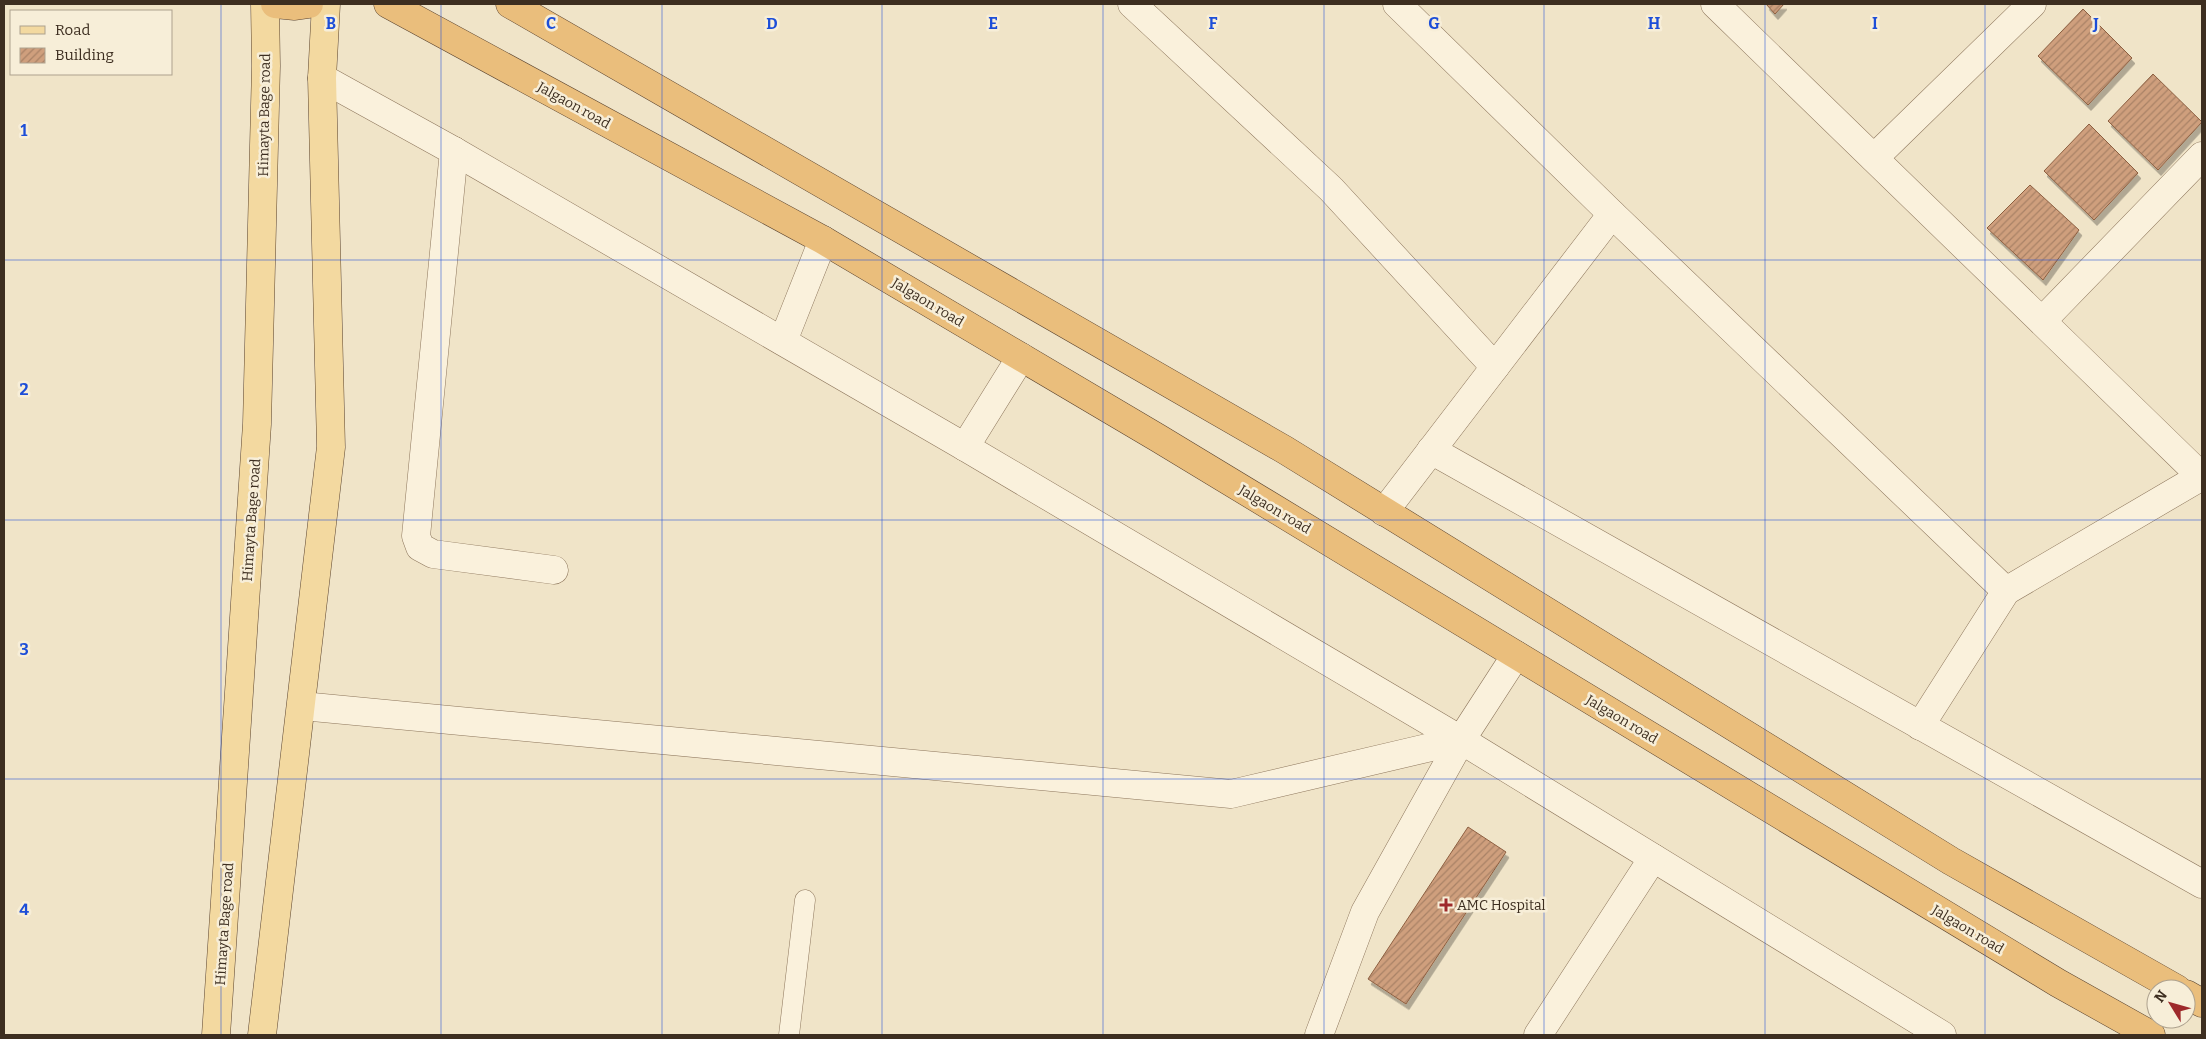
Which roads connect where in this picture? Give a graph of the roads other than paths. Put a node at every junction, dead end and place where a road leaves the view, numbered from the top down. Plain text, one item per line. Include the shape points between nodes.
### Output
1 (264, 4) edge
2 (276, 4) edge
3 (309, 4) edge
4 (326, 4) edge
5 (388, 4) edge
6 (510, 4) edge
7 (1132, 4) edge
8 (1397, 4) edge
9 (1715, 4) edge
10 (2032, 4) edge
11 (322, 78) junction
12 (454, 151) junction
13 (2202, 156) edge
14 (1874, 158) junction
15 (1612, 214) junction
16 (824, 240) junction
17 (2042, 321) junction
18 (783, 341) junction
19 (1021, 357) junction
20 (1495, 367) junction
21 (966, 447) junction
22 (1431, 450) junction
23 (2202, 476) edge
24 (1384, 512) junction
25 (554, 570) dead end
26 (2006, 591) junction
27 (1516, 655) junction
28 (302, 706) junction
29 (1920, 726) junction
30 (1460, 740) junction
31 (1653, 858) junction
32 (2202, 884) edge
33 (805, 900) dead end
34 (2159, 979) edge
35 (216, 1035) edge
36 (262, 1035) edge
37 (789, 1035) edge
38 (1319, 1035) edge
39 (1538, 1035) edge
40 (1942, 1035) edge
41 (2151, 1035) edge

1 - 35 main road, Himayta Bage road via 266,66 257,424
2 - 3 highway
4 - 11 main road
5 - 16 highway, Jalgaon road
6 - 24 highway via 1285,450
7 - 20 street via 1331,189
8 - 15 street
9 - 14 street
10 - 14 street
11 - 12 street
11 - 28 main road via 331,447
12 - 18 street
12 - 25 street via 416,536 420,547 432,554
13 - 17 street
14 - 17 street
15 - 20 street
15 - 26 street
16 - 18 street
16 - 19 highway, Jalgaon road
17 - 23 street
18 - 21 street
19 - 21 street
19 - 27 highway, Jalgaon road
20 - 22 street
21 - 30 street
22 - 24 street
22 - 29 street
23 - 26 street
24 - 34 highway via 1951,861
26 - 29 street
27 - 30 street
27 - 41 highway, Jalgaon road via 2058,983
28 - 30 street via 1231,794
28 - 36 main road
29 - 32 street
30 - 31 street
30 - 38 street via 1365,912
31 - 39 street
31 - 40 street
33 - 37 lane

